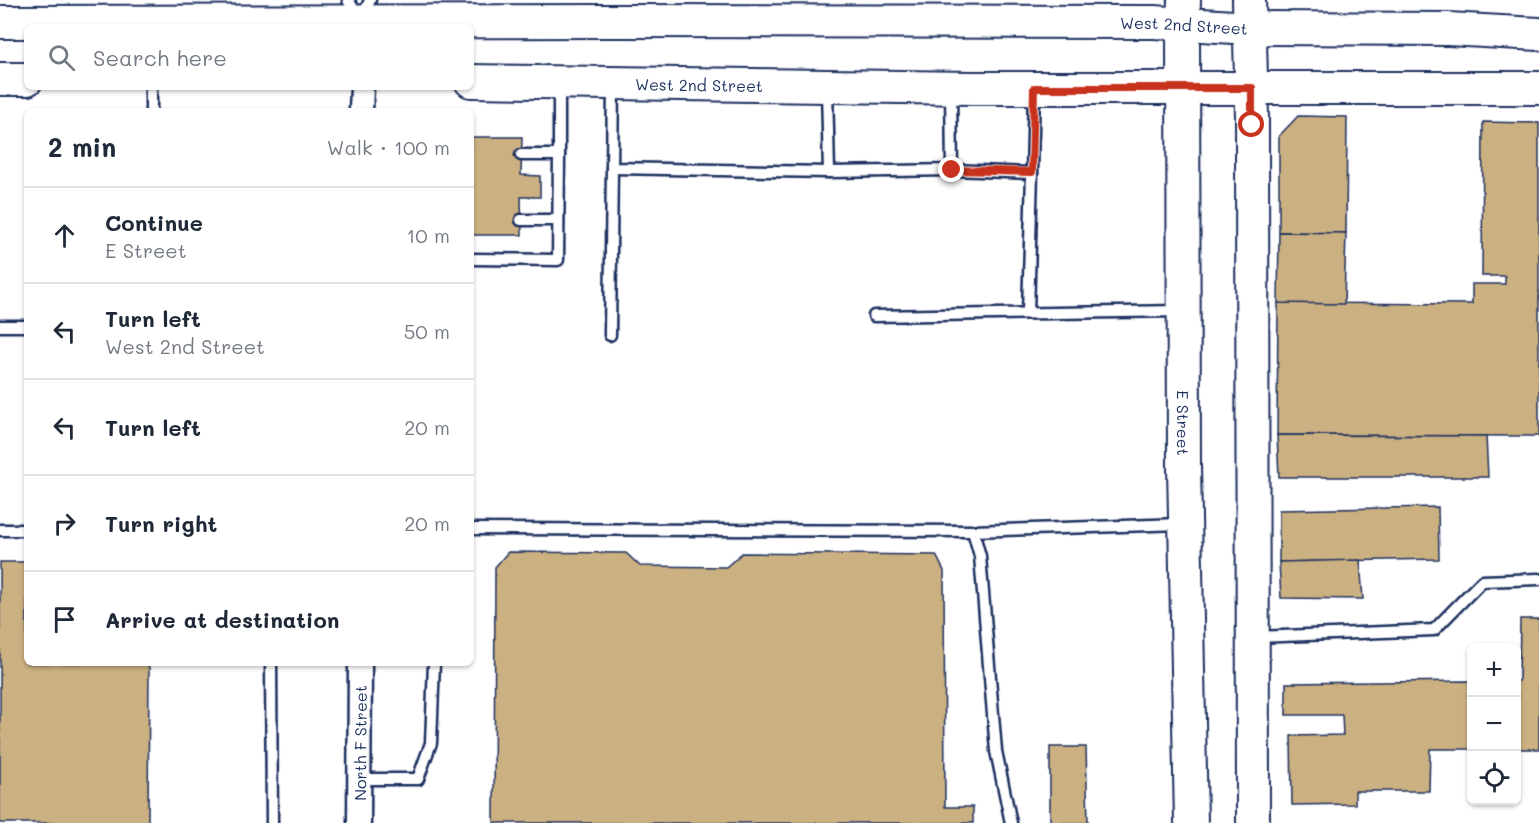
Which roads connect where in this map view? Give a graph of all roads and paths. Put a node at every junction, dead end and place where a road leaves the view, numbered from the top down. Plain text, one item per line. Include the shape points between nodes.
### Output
1 (360, 12) edge
2 (1184, 12) edge
3 (1249, 14) edge
4 (0, 22) edge
5 (1538, 32) edge
6 (0, 79) edge
7 (24, 79) edge
8 (474, 81) edge
9 (559, 82) junction
10 (613, 82) junction
11 (826, 86) junction
12 (951, 87) junction
13 (1034, 88) junction
14 (1252, 88) junction
15 (1538, 88) edge
16 (1184, 89) junction
17 (151, 90) edge
18 (362, 90) edge
19 (151, 108) edge
20 (361, 108) edge
21 (521, 155) dead end
22 (559, 155) junction
23 (612, 168) junction
24 (952, 170) junction
25 (829, 172) junction
26 (1032, 172) junction
27 (521, 220) dead end
28 (558, 220) junction
29 (474, 259) edge
30 (1184, 311) junction
31 (1028, 312) junction
32 (874, 316) dead end
33 (0, 326) edge
34 (24, 326) edge
35 (610, 335) dead end
36 (1186, 523) junction
37 (474, 528) edge
38 (0, 530) edge
39 (24, 530) edge
40 (973, 531) junction
41 (1539, 579) edge
42 (1252, 637) junction
43 (271, 666) edge
44 (360, 666) edge
45 (434, 666) edge
46 (359, 779) junction
47 (272, 823) edge
48 (359, 823) edge
49 (1011, 823) edge
50 (1191, 823) edge
51 (1253, 823) edge

1 - 2 main road, West 2nd Street via 1119,22
1 - 4 main road, West 2nd Street
2 - 3 main road, West 2nd Street
2 - 16 main road, E Street
3 - 5 main road, West 2nd Street
3 - 14 main road
6 - 7 main road
8 - 9 main road, West 2nd Street
9 - 10 main road, West 2nd Street
9 - 22 lane
10 - 11 main road, West 2nd Street
10 - 23 lane
11 - 12 main road, West 2nd Street
11 - 25 lane
12 - 13 main road, West 2nd Street
12 - 24 lane
13 - 16 main road, West 2nd Street
13 - 26 lane
14 - 15 main road, West 2nd Street
14 - 16 main road, West 2nd Street
14 - 42 main road
16 - 30 main road, E Street
17 - 19 lane
18 - 20 street
21 - 22 lane
22 - 28 lane
23 - 25 lane
23 - 35 lane
24 - 25 lane
24 - 26 lane
26 - 31 lane
27 - 28 lane
28 - 29 lane via 558,260
30 - 31 lane
30 - 36 main road, E Street
31 - 32 lane
33 - 34 lane
36 - 40 lane
36 - 50 main road, E Street
37 - 40 lane
38 - 39 lane
40 - 49 lane via 980,556 996,751
41 - 42 lane via 1482,580 1434,630
42 - 51 main road
43 - 47 lane
44 - 46 street, North F Street
45 - 46 lane via 431,743 418,779
46 - 48 street, North F Street

